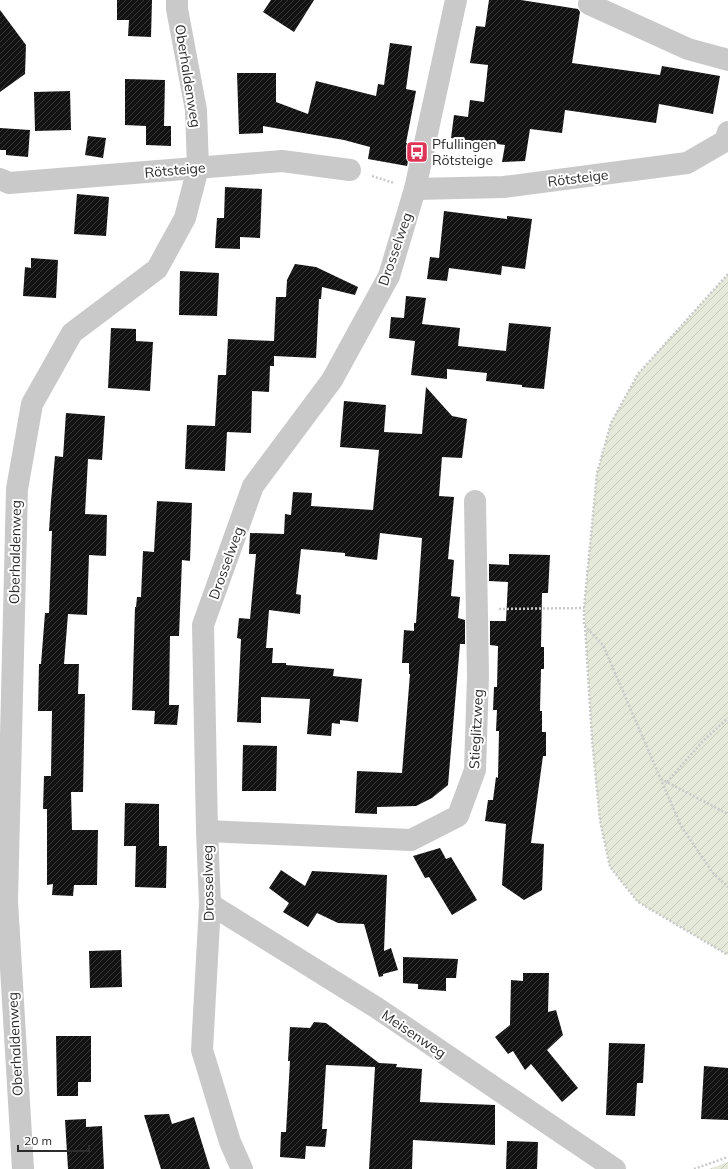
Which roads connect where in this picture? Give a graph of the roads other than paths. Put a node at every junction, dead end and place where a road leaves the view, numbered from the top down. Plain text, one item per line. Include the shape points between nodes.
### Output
1 (177, 0) edge
2 (456, 0) edge
3 (589, 4) dead end
4 (728, 60) edge
5 (728, 132) edge
6 (198, 168) junction
7 (350, 170) road end
8 (0, 179) edge
9 (415, 189) junction
10 (475, 501) dead end
11 (207, 831) junction
12 (210, 904) junction
13 (23, 1169) edge
14 (242, 1169) edge
15 (615, 1169) edge

1 - 6 street, Oberhaldenweg via 196,110
2 - 9 street, Drosselweg
3 - 4 street via 688,49
5 - 9 street, Rötsteige via 725,141 687,163 504,187
6 - 7 street, Rötsteige via 282,161
6 - 8 street, Rötsteige via 10,183
6 - 13 street, Oberhaldenweg via 185,218 157,268 72,333 35,397 17,489 7,901
9 - 11 street, Drosselweg via 389,276 332,380 253,486 203,625
10 - 11 street, Stieglitzweg via 478,609 475,770 458,816 411,840
11 - 12 street, Drosselweg
12 - 14 street, Drosselweg via 202,1050 230,1142
12 - 15 street, Meisenweg via 377,1008

